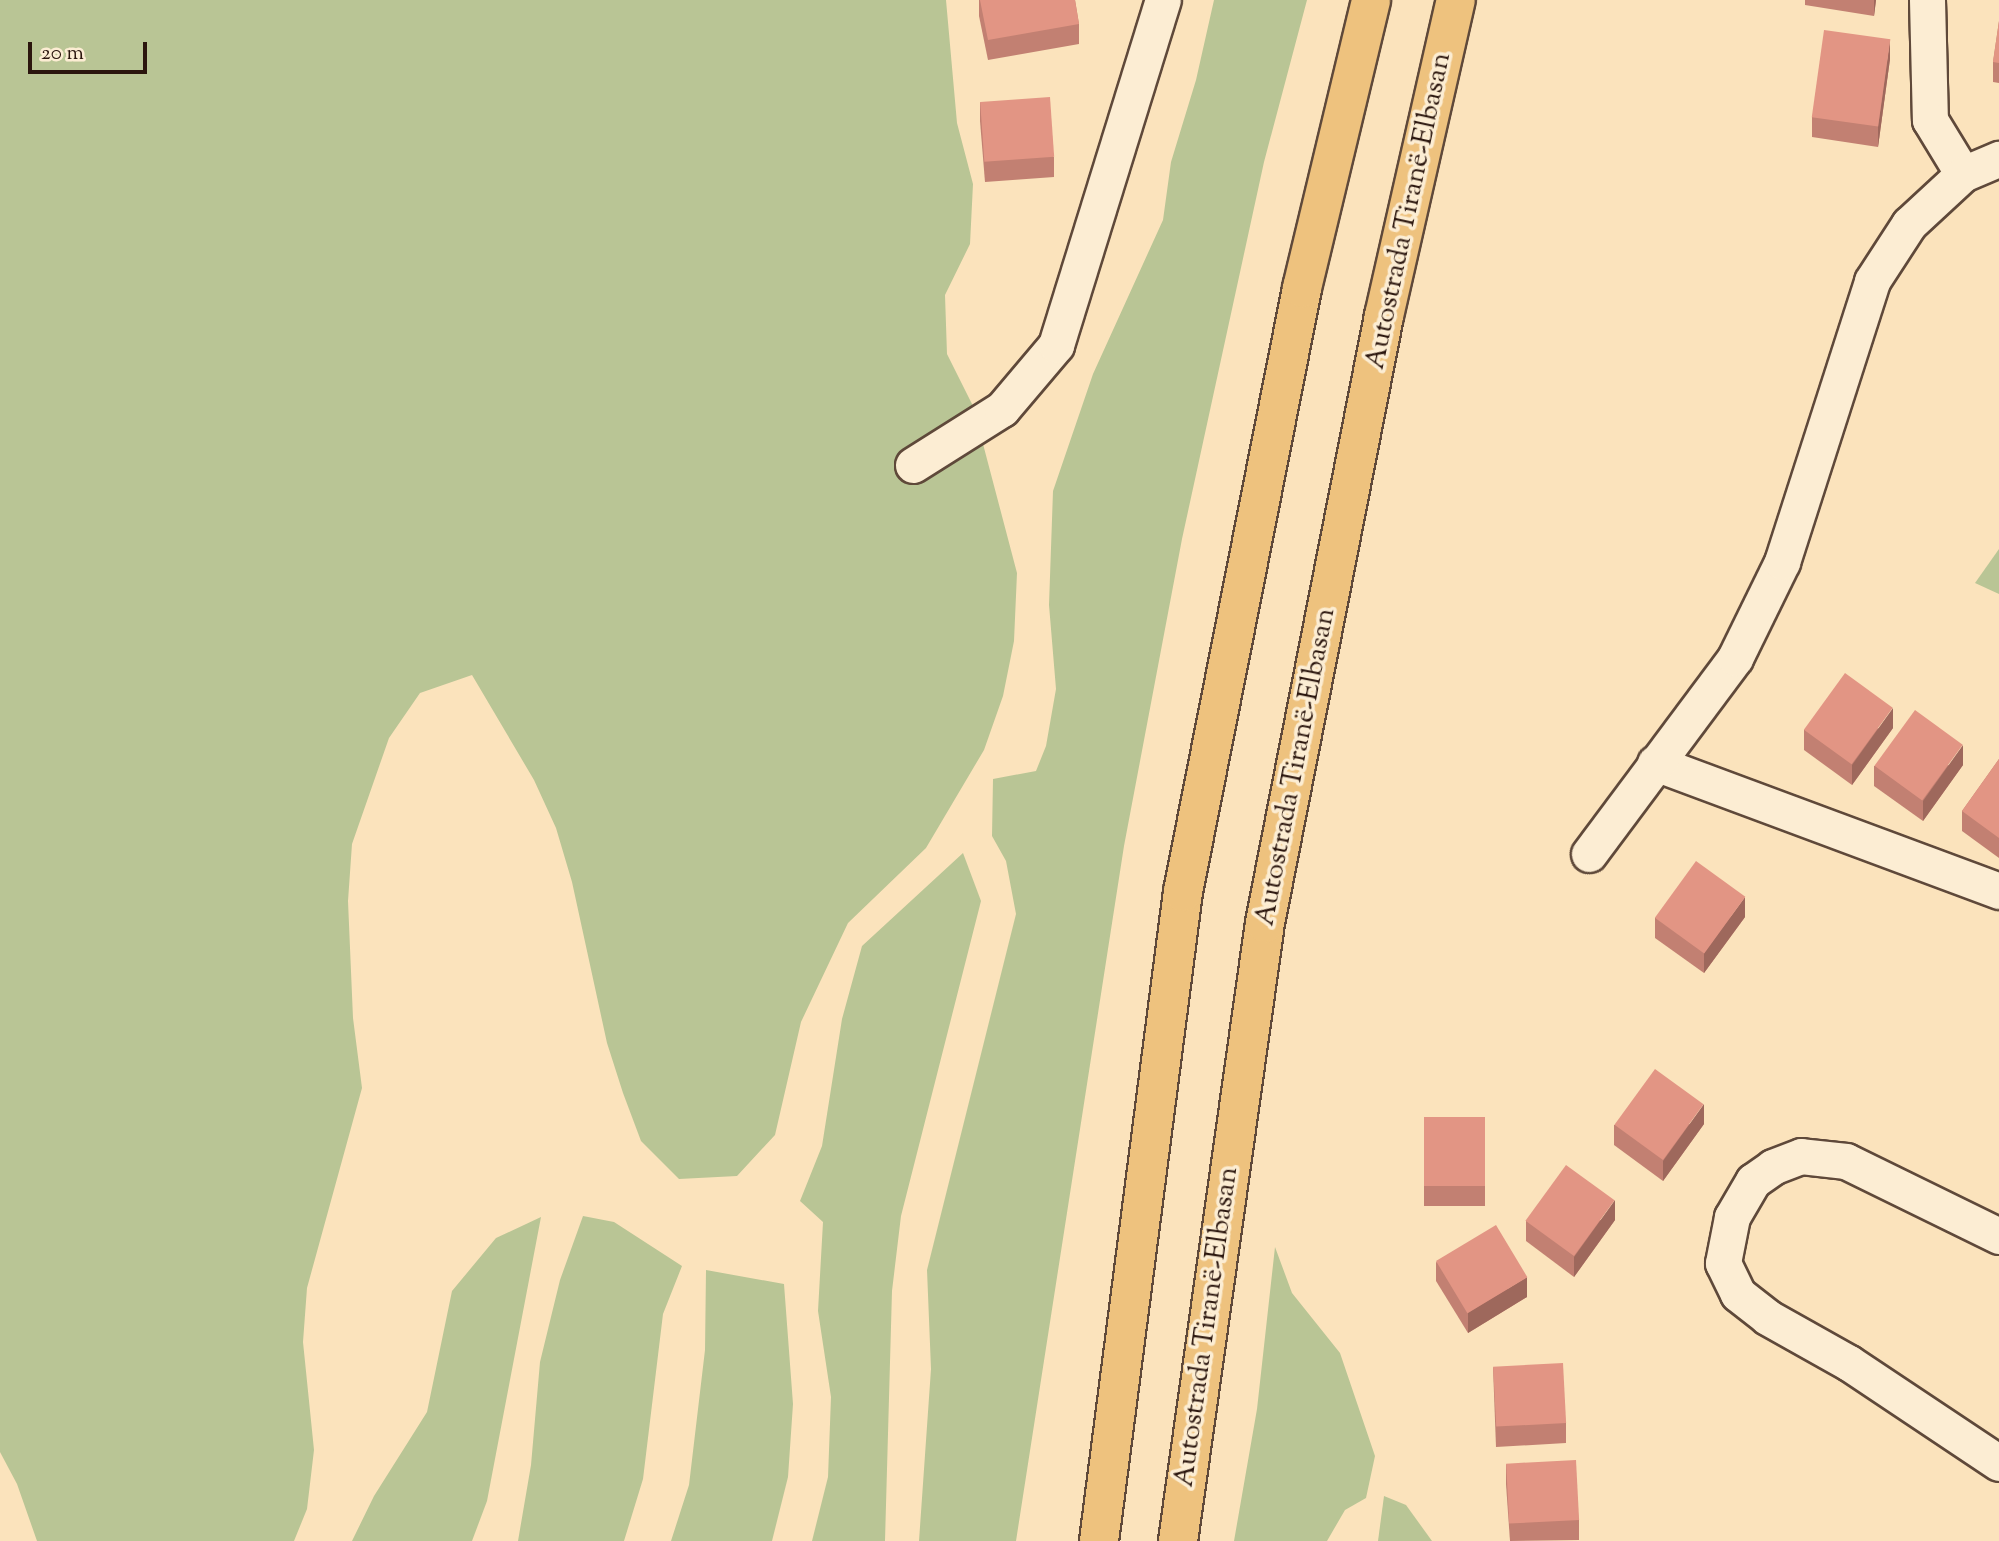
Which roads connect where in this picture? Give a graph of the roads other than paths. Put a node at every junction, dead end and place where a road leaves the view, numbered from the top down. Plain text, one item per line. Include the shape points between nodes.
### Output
1 (1163, 0) edge
2 (1371, 0) edge
3 (1456, 0) edge
4 (1927, 0) edge
5 (1999, 159) edge
6 (1963, 174) junction
7 (913, 465) dead end
8 (1655, 763) junction
9 (1589, 854) dead end
10 (1999, 891) edge
11 (1999, 1236) edge
12 (1999, 1463) edge
13 (1099, 1541) edge
14 (1178, 1541) edge

1 - 7 street via 1056,345 1002,409
2 - 13 highway via 1302,288 1183,891
3 - 14 highway, Autostrada Tiranë-Elbasan via 1381,329 1265,923
4 - 6 street via 1930,120
5 - 6 street
6 - 8 street via 1909,224 1872,281 1783,562 1735,658
8 - 9 street
8 - 10 street
11 - 12 street via 1846,1161 1801,1156 1753,1181 1732,1217 1723,1263 1738,1294 1767,1317 1849,1363

